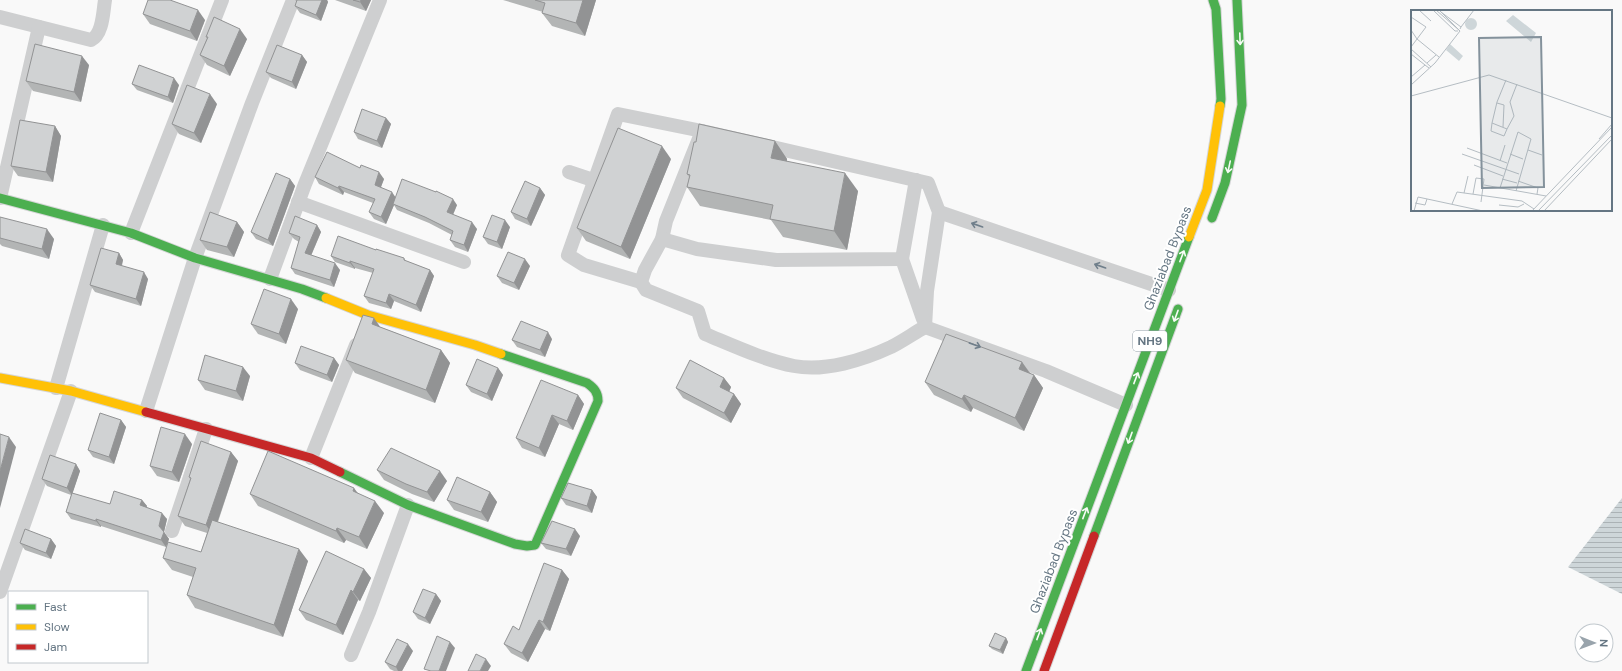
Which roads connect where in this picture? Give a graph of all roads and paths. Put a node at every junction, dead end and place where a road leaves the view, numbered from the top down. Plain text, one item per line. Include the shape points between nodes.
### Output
1 (105, 0) edge
2 (222, 0) edge
3 (293, 0) edge
4 (380, 0) edge
5 (1213, 0) edge
6 (1237, 0) edge
7 (0, 17) edge
8 (39, 27) junction
9 (702, 130) junction
10 (570, 172) dead end
11 (593, 180) junction
12 (916, 180) junction
13 (0, 198) edge
14 (298, 202) junction
15 (939, 212) junction
16 (103, 225) junction
17 (1208, 228) dead end
18 (131, 233) junction
19 (662, 239) junction
20 (195, 258) junction
21 (902, 259) junction
22 (464, 262) dead end
23 (270, 279) junction
24 (641, 282) junction
25 (1169, 290) junction
26 (1181, 303) dead end
27 (368, 315) junction
28 (926, 327) junction
29 (0, 378) edge
30 (56, 388) junction
31 (71, 391) junction
32 (1126, 405) junction
33 (146, 411) junction
34 (206, 429) junction
35 (310, 458) junction
36 (1093, 492) junction
37 (1108, 498) junction
38 (408, 505) junction
39 (172, 532) dead end
40 (0, 592) edge
41 (351, 655) dead end
42 (1026, 671) edge
43 (1044, 671) edge

1 - 8 street via 99,33 91,40
2 - 18 street
3 - 20 street
4 - 14 street
25 -> 5 main road, Ghaziabad Bypass / NH9 via 1207,190 1222,99 1216,9
6 -> 17 main road via 1242,105 1225,183
7 - 8 street
8 - 13 street
9 - 11 street via 618,114
9 - 12 street
9 - 19 street via 666,222
10 - 11 street
11 - 24 street via 568,255 584,265
12 - 15 street via 928,183
12 - 21 street
13 - 16 main road
14 - 22 street
14 - 23 street
25 -> 15 street
15 - 28 street via 927,291
16 - 18 main road
16 - 30 street
18 - 20 main road
19 - 21 street via 696,248 776,260
19 - 24 street
20 - 23 main road
20 - 33 street
21 - 28 street
23 - 27 main road
24 - 28 street via 646,290 698,311 705,334 773,361 795,366 812,368 867,357
32 -> 25 main road, Ghaziabad Bypass / NH9
26 -> 37 main road, NH9
27 - 35 street
27 - 38 main road via 475,345 587,383 598,392 598,401 535,545 514,544
28 -> 32 street via 1046,371
29 - 30 main road
30 - 31 main road
31 - 33 main road
31 - 40 street
32 - 36 main road, Ghaziabad Bypass / NH9
33 - 34 main road
34 - 35 main road
34 - 39 street
35 - 38 main road
36 - 37 main road
42 -> 36 main road, Ghaziabad Bypass / NH9
37 - 43 main road, NH9
38 - 41 street

